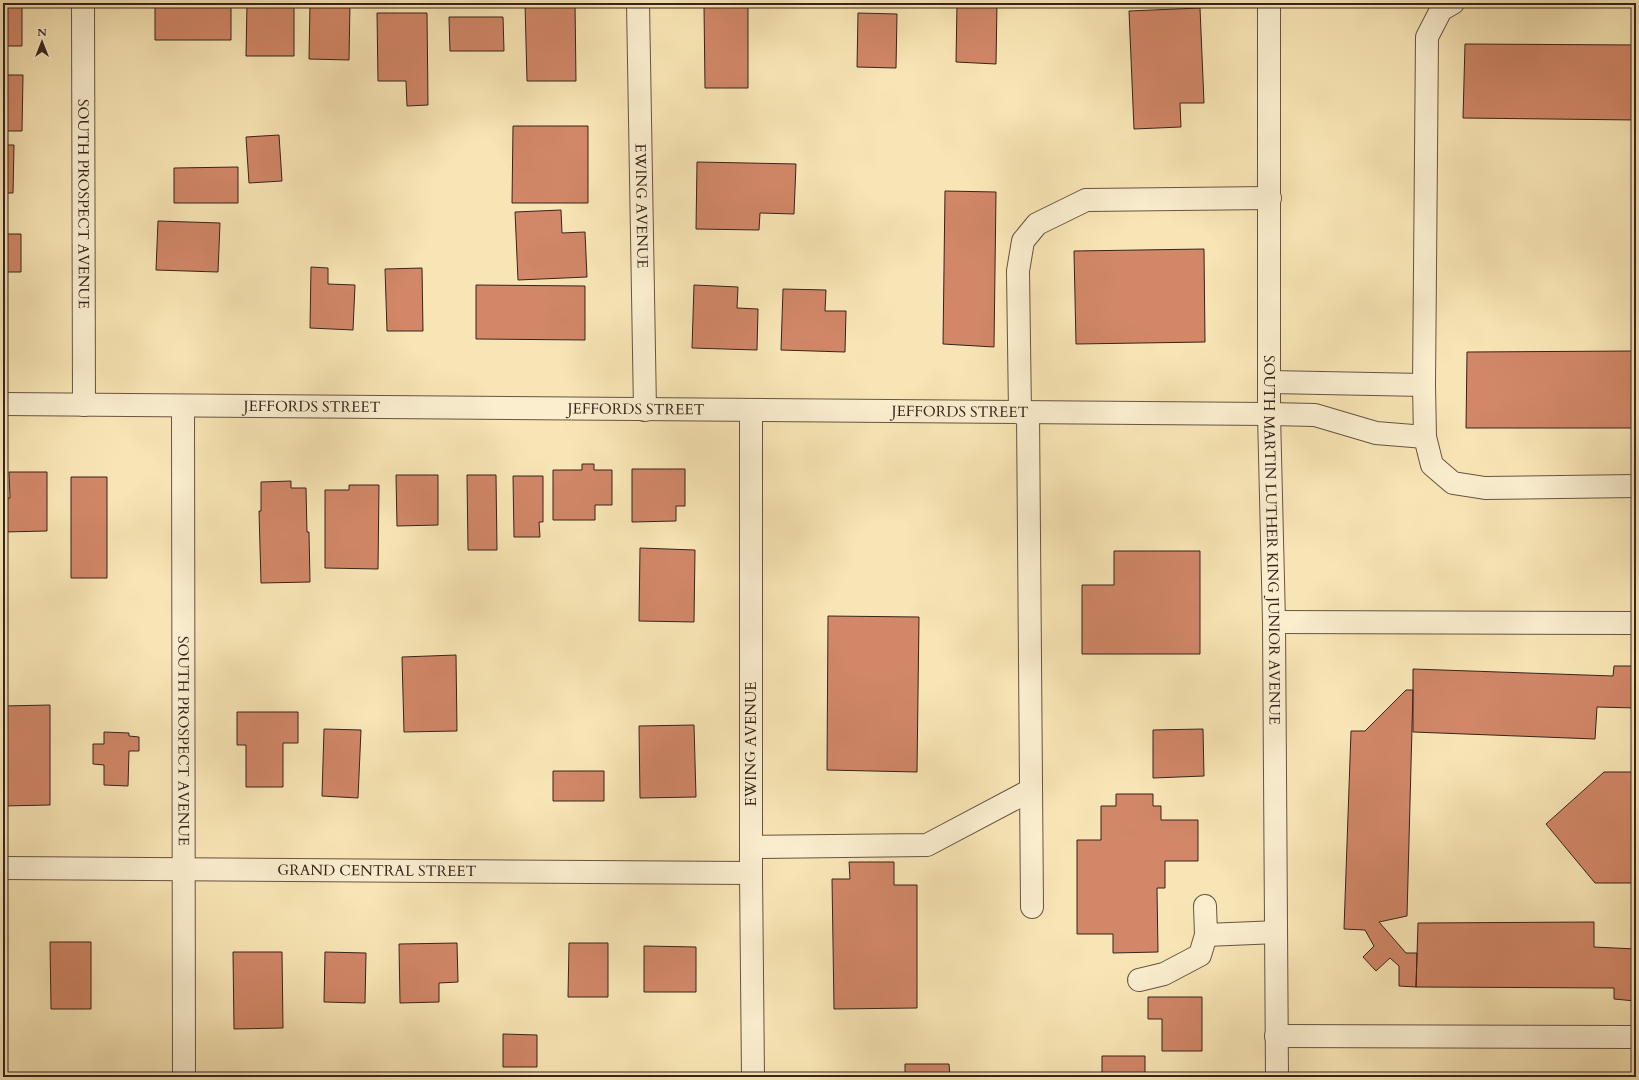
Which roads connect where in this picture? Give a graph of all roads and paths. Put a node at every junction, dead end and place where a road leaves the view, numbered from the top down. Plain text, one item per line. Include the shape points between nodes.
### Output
1 (83, 3) edge
2 (638, 3) edge
3 (1269, 3) edge
4 (1453, 3) edge
5 (1270, 198) junction
6 (1269, 382) junction
7 (1424, 384) junction
8 (3, 404) edge
9 (84, 404) junction
10 (183, 406) junction
11 (646, 410) junction
12 (751, 410) junction
13 (1024, 413) junction
14 (1269, 414) junction
15 (1425, 437) junction
16 (1636, 486) edge
17 (1274, 622) junction
18 (1636, 623) edge
19 (1031, 790) junction
20 (751, 847) junction
21 (3, 868) edge
22 (184, 870) junction
23 (751, 873) junction
24 (1205, 906) dead end
25 (1032, 907) dead end
26 (1276, 932) junction
27 (1206, 934) junction
28 (1139, 980) dead end
29 (1276, 1036) junction
30 (1636, 1037) edge
31 (184, 1077) edge
32 (753, 1077) edge
33 (1277, 1077) edge

1 - 9 street, SOUTH PROSPECT AVENUE
2 - 11 street, EWING AVENUE
3 - 5 street, SOUTH MARTIN LUTHER KING JUNIOR AVENUE
4 - 7 street via 1441,10 1427,37
5 - 6 street, SOUTH MARTIN LUTHER KING JUNIOR AVENUE
5 - 13 street via 1086,200 1037,224 1023,241 1018,271
6 - 7 street
6 - 14 street, SOUTH MARTIN LUTHER KING JUNIOR AVENUE
7 - 15 street
8 - 9 street, JEFFORDS STREET
9 - 10 street, JEFFORDS STREET
10 - 11 street, JEFFORDS STREET
10 - 22 street, SOUTH PROSPECT AVENUE
11 - 12 street, JEFFORDS STREET
12 - 13 street, JEFFORDS STREET
12 - 20 street, EWING AVENUE
13 - 14 street, JEFFORDS STREET
13 - 19 street
14 - 15 street, JEFFORDS STREET via 1315,415 1376,433
14 - 17 street, SOUTH MARTIN LUTHER KING JUNIOR AVENUE
15 - 16 street via 1432,465 1453,483 1485,488
17 - 18 street
17 - 26 street, SOUTH MARTIN LUTHER KING JUNIOR AVENUE
19 - 20 street via 928,845
19 - 25 street
20 - 23 street, EWING AVENUE
21 - 22 street, GRAND CENTRAL STREET
22 - 23 street, GRAND CENTRAL STREET
22 - 31 street, SOUTH PROSPECT AVENUE
23 - 32 street, EWING AVENUE
24 - 27 street
26 - 27 street
26 - 29 street, SOUTH MARTIN LUTHER KING JUNIOR AVENUE
27 - 28 street via 1200,955 1164,974
29 - 30 street
29 - 33 street, SOUTH MARTIN LUTHER KING JUNIOR AVENUE

